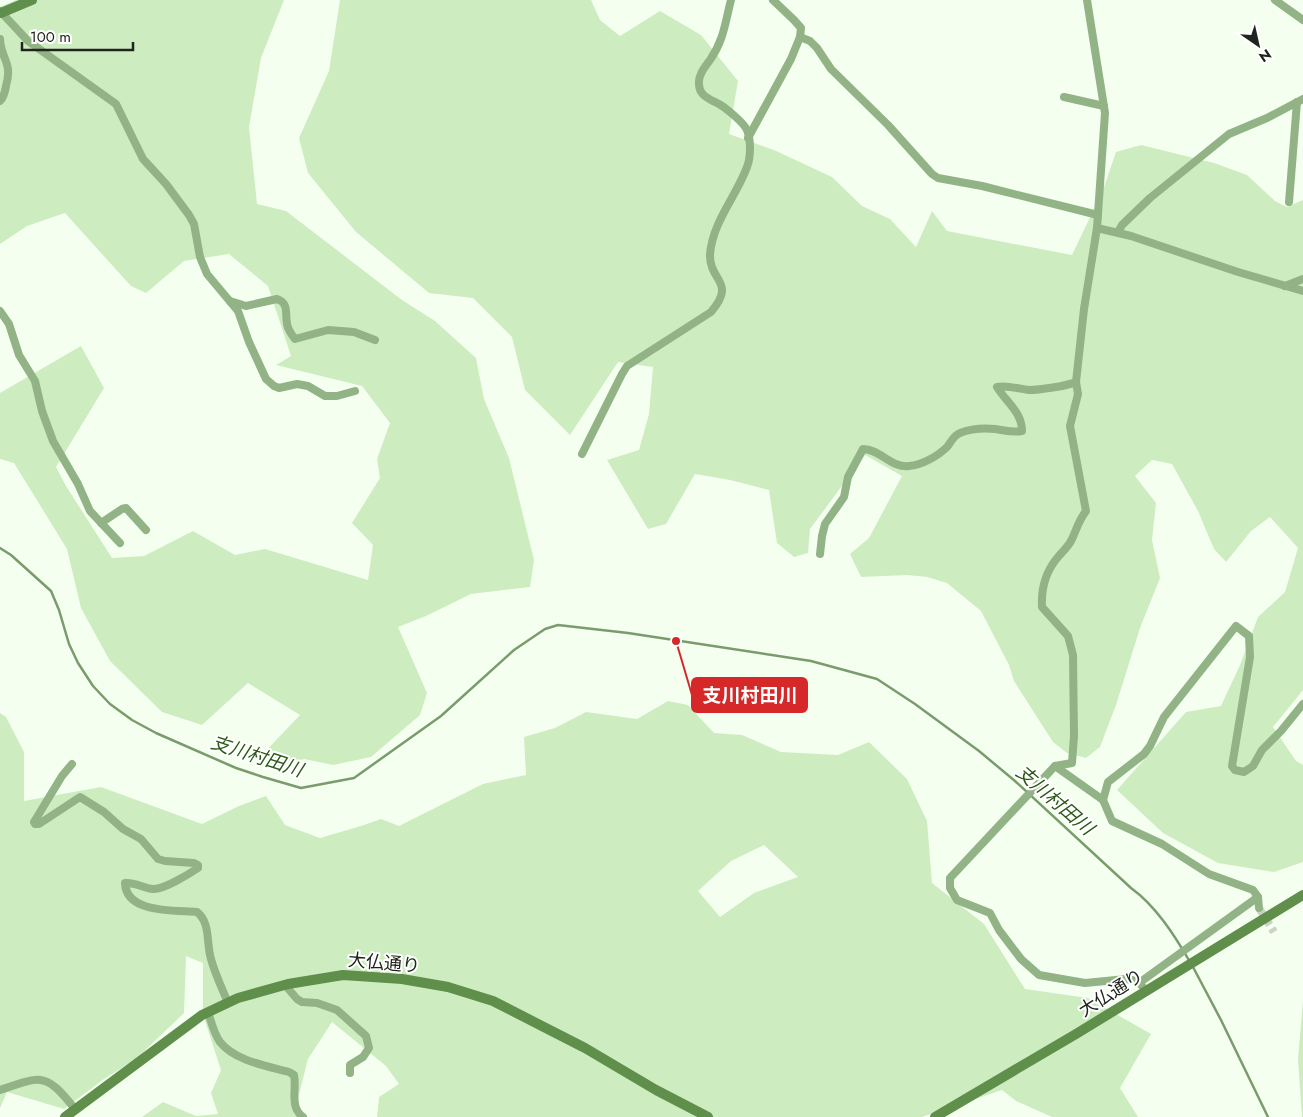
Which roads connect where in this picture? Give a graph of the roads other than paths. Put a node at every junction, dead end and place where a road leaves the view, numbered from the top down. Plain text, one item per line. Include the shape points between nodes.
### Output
1 (32, 0) edge
2 (730, 0) edge
3 (773, 0) edge
4 (1087, 0) edge
5 (1275, 0) edge
6 (1, 12) edge
7 (1303, 20) edge
8 (800, 37) junction
9 (0, 39) edge
10 (1064, 97) dead end
11 (0, 101) edge
12 (1300, 101) edge
13 (1104, 106) junction
14 (748, 138) junction
15 (1289, 202) dead end
16 (1098, 215) junction
17 (1097, 228) junction
18 (1118, 232) junction
19 (1303, 279) edge
20 (1285, 286) junction
21 (1303, 291) edge
22 (230, 301) junction
23 (0, 311) edge
24 (375, 340) dead end
25 (1076, 382) junction
26 (355, 391) dead end
27 (582, 454) dead end
28 (101, 523) junction
29 (146, 530) dead end
30 (120, 543) dead end
31 (820, 554) dead end
32 (1303, 704) edge
33 (72, 764) dead end
34 (1055, 766) junction
35 (1103, 800) junction
36 (1303, 895) edge
37 (1258, 897) junction
38 (1259, 908) tunnel mouth
39 (285, 985) junction
40 (1142, 986) junction
41 (228, 1003) junction
42 (208, 1012) junction
43 (350, 1073) dead end
44 (0, 1090) edge
45 (75, 1109) junction
46 (65, 1117) edge
47 (303, 1117) edge
48 (708, 1117) edge
49 (935, 1117) edge

1 - 6 street
2 - 14 street via 721,42 698,81 704,96 720,104 744,125
3 - 8 street via 801,28
4 - 13 street
5 - 7 street
6 - 22 street via 28,41 116,104 143,159 189,215 207,274
8 - 14 street
8 - 16 street via 817,48 831,69 938,178
9 - 11 street via 9,68 9,78
10 - 13 street
12 - 15 street
12 - 18 street via 1229,134 1150,198
13 - 16 street
14 - 27 street via 747,167 722,214 711,246 710,262 722,284 720,302 696,323 627,366
16 - 17 street
17 - 18 street
17 - 25 street
18 - 20 street
19 - 20 street
20 - 21 street
22 - 24 street via 246,306 281,300 295,339 328,330 354,332
22 - 26 street via 238,311 266,379 274,386 308,386 325,396
23 - 28 street via 10,324 19,355 36,380 42,411 53,441 90,511
25 - 31 street via 1036,390 998,387 1019,416 1022,431 994,429 956,434 938,454 912,466 896,465 869,449 863,449 848,477 844,497 826,524
25 - 34 street via 1078,394 1070,426 1086,511 1069,545 1045,580 1041,593 1042,607 1068,636 1074,655 1072,763
28 - 29 street via 126,508
28 - 30 street
32 - 35 street via 1262,750 1253,766 1244,772 1235,770 1232,766 1250,658 1249,636 1236,626 1164,718 1144,754 1108,782
33 - 41 street via 35,824 80,797 141,839 158,859 198,865 198,868 162,887 154,889 125,883 125,888 136,901 150,908 197,912 200,915 206,926 210,958
34 - 35 street
34 - 40 street via 950,878 952,894 956,900 990,912 1021,959 1039,975 1085,983 1126,979
35 - 37 street via 1112,821 1162,844 1209,874 1253,890
36 - 40 street, 大仏通り via 1179,970
37 - 38 street
37 - 40 street via 1174,957
39 - 41 street, 大仏通り
39 - 43 street via 302,1002 337,1010 366,1036 369,1048 363,1057 350,1065
39 - 48 street, 大仏通り via 343,975 402,978 457,990 492,1001 560,1035
40 - 49 street, 大仏通り via 1076,1034
41 - 42 street, 大仏通り
42 - 45 street, 大仏通り
42 - 47 street via 220,1041 232,1052 294,1075 295,1103
44 - 45 street via 40,1079 53,1084
45 - 46 street, 大仏通り

